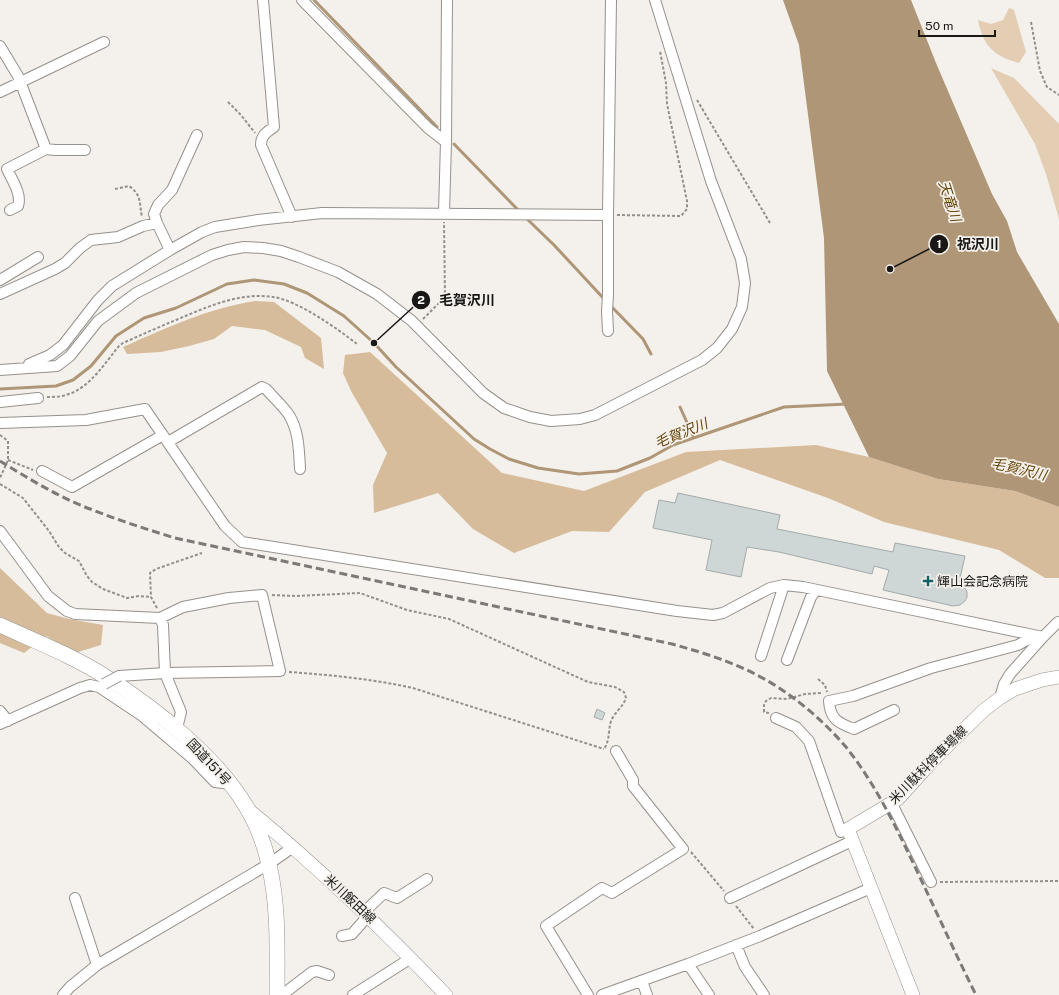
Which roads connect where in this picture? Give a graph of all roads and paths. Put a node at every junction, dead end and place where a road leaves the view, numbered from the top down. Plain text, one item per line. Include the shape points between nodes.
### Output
1 (263, 0) edge
2 (302, 0) edge
3 (447, 0) edge
4 (611, 0) edge
5 (654, 0) edge
6 (1031, 22) dead end
7 (104, 42) dead end
8 (0, 46) edge
9 (658, 46) dead end
10 (20, 82) junction
11 (0, 92) edge
12 (1059, 94) edge
13 (695, 97) dead end
14 (228, 102) dead end
15 (197, 135) dead end
16 (446, 142) junction
17 (261, 145) junction
18 (46, 149) junction
19 (85, 150) dead end
20 (114, 189) dead end
21 (10, 210) dead end
22 (444, 213) junction
23 (608, 214) junction
24 (292, 217) junction
25 (157, 223) junction
26 (770, 224) dead end
27 (143, 226) junction
28 (170, 250) junction
29 (38, 257) dead end
30 (0, 280) edge
31 (0, 294) edge
32 (417, 325) junction
33 (608, 331) dead end
34 (357, 344) dead end
35 (11, 369) junction
36 (0, 370) edge
37 (38, 398) joint
38 (0, 402) edge
39 (0, 423) edge
40 (0, 434) edge
41 (166, 439) junction
42 (8, 460) junction
43 (300, 469) dead end
44 (42, 472) joint
45 (0, 478) edge
46 (0, 484) edge
47 (0, 531) edge
48 (202, 553) dead end
49 (784, 585) junction
50 (816, 590) junction
51 (262, 595) junction
52 (151, 597) junction
53 (159, 614) junction
54 (1059, 622) edge
55 (0, 625) edge
56 (1038, 636) junction
57 (761, 656) dead end
58 (787, 660) dead end
59 (280, 671) junction
60 (165, 673) junction
61 (1059, 677) edge
62 (818, 679) dead end
63 (102, 685) junction
64 (829, 697) junction
65 (1000, 698) junction
66 (894, 710) dead end
67 (0, 711) edge
68 (764, 712) dead end
69 (776, 718) dead end
70 (4, 722) edge
71 (176, 728) junction
72 (604, 749) junction
73 (616, 751) joint
74 (231, 784) junction
75 (892, 804) junction
76 (248, 809) junction
77 (850, 835) junction
78 (293, 846) junction
79 (269, 864) junction
80 (427, 879) dead end
81 (1059, 881) edge
82 (931, 882) joint
83 (871, 888) junction
84 (75, 898) dead end
85 (730, 898) dead end
86 (366, 914) junction
87 (342, 936) dead end
88 (736, 945) junction
89 (411, 958) junction
90 (688, 964) junction
91 (97, 965) junction
92 (329, 975) dead end
93 (642, 981) junction
94 (64, 995) edge
95 (277, 995) edge
96 (282, 995) edge
97 (353, 995) edge
98 (446, 995) edge
99 (588, 995) edge
100 (602, 995) edge
101 (647, 995) edge
102 (709, 995) edge
103 (764, 995) edge
104 (913, 995) edge

1 - 17 street via 274,127 264,134
2 - 16 street via 428,128
3 - 16 street
4 - 23 street
5 - 32 street via 712,181 741,259 745,283 742,307 732,329 718,348 667,379 595,415 551,421 504,408 483,393
6 - 12 path via 1040,71 1047,87
7 - 10 street
8 - 10 street
9 - 23 path via 687,209 680,216
10 - 11 street
10 - 18 street
13 - 26 path
14 - 17 path via 249,125
15 - 25 street via 172,190 158,205 154,214
16 - 22 street
17 - 24 street
18 - 19 street
18 - 21 street via 7,170 20,202
20 - 27 path via 129,186 135,190 140,198
22 - 23 street
22 - 24 street via 322,213
22 - 32 path via 445,296
23 - 33 street
24 - 28 street via 215,227
25 - 27 street
25 - 28 street
27 - 31 street via 118,237 91,240 55,269
28 - 35 street via 109,289 63,345 50,355
29 - 30 street
32 - 35 street via 377,294 338,272 281,251 244,247 212,255 136,293 98,321 70,356 57,366
34 - 37 path via 321,319 274,297 236,299 212,305 123,343 90,381 78,390 66,395
35 - 36 street
37 - 38 street
39 - 41 street via 86,420 145,409
40 - 42 path via 8,440
41 - 43 street via 262,387 293,424 298,439
41 - 44 street via 72,487
41 - 49 street via 225,526 242,542 713,615 723,613 770,588
42 - 44 path
42 - 45 path
46 - 52 path via 23,498 59,547 79,561 92,582 127,598
47 - 53 street via 48,596 67,610 75,614
48 - 52 path via 150,573
49 - 50 street
49 - 57 street
50 - 56 street
50 - 58 street
51 - 53 street via 229,598
51 - 59 street
51 - 72 path via 360,593 407,610 449,619 588,682 615,687 624,692 626,698 611,720
52 - 53 path
53 - 60 street via 163,625
54 - 56 street
55 - 71 highway, 国道151号 via 86,665
56 - 64 street via 1018,645 931,668 853,696
56 - 65 street via 1010,674
59 - 60 street
59 - 72 path via 348,676 413,688
60 - 63 street, bridge via 119,676
60 - 71 street via 181,712
61 - 65 main road, 米川駄科停車場線 via 1015,689
62 - 64 path via 825,685
63 - 70 street via 80,688
63 - 74 street via 193,759 215,782
64 - 66 street via 832,716 840,724 854,729
64 - 68 path via 805,694 787,699 771,698 764,705
65 - 75 main road, 米川駄科停車場線 via 984,710
67 - 70 street
69 - 77 street via 796,727 809,741 841,832
71 - 74 highway, 国道151号
72 - 73 path
73 - 99 street via 631,775 633,786 683,849 612,893 602,888 546,926
74 - 76 highway, 国道151号
75 - 77 main road, 米川駄科停車場線
75 - 82 street
76 - 78 main road, 米川飯田線
76 - 79 highway, 国道151号
77 - 83 main road
77 - 85 street
78 - 79 street
78 - 86 main road, 米川飯田線
79 - 91 street
79 - 95 highway, 国道151号 via 276,912
80 - 86 street via 397,898 384,893
81 - 82 path
83 - 88 street
83 - 104 main road
84 - 91 street
86 - 87 street via 352,934
86 - 89 main road, 米川飯田線
88 - 90 street
88 - 103 street via 745,967
89 - 97 street
89 - 98 main road, 米川飯田線
90 - 93 street
90 - 102 street
91 - 94 street
92 - 96 street via 312,972
93 - 100 street
93 - 101 street

